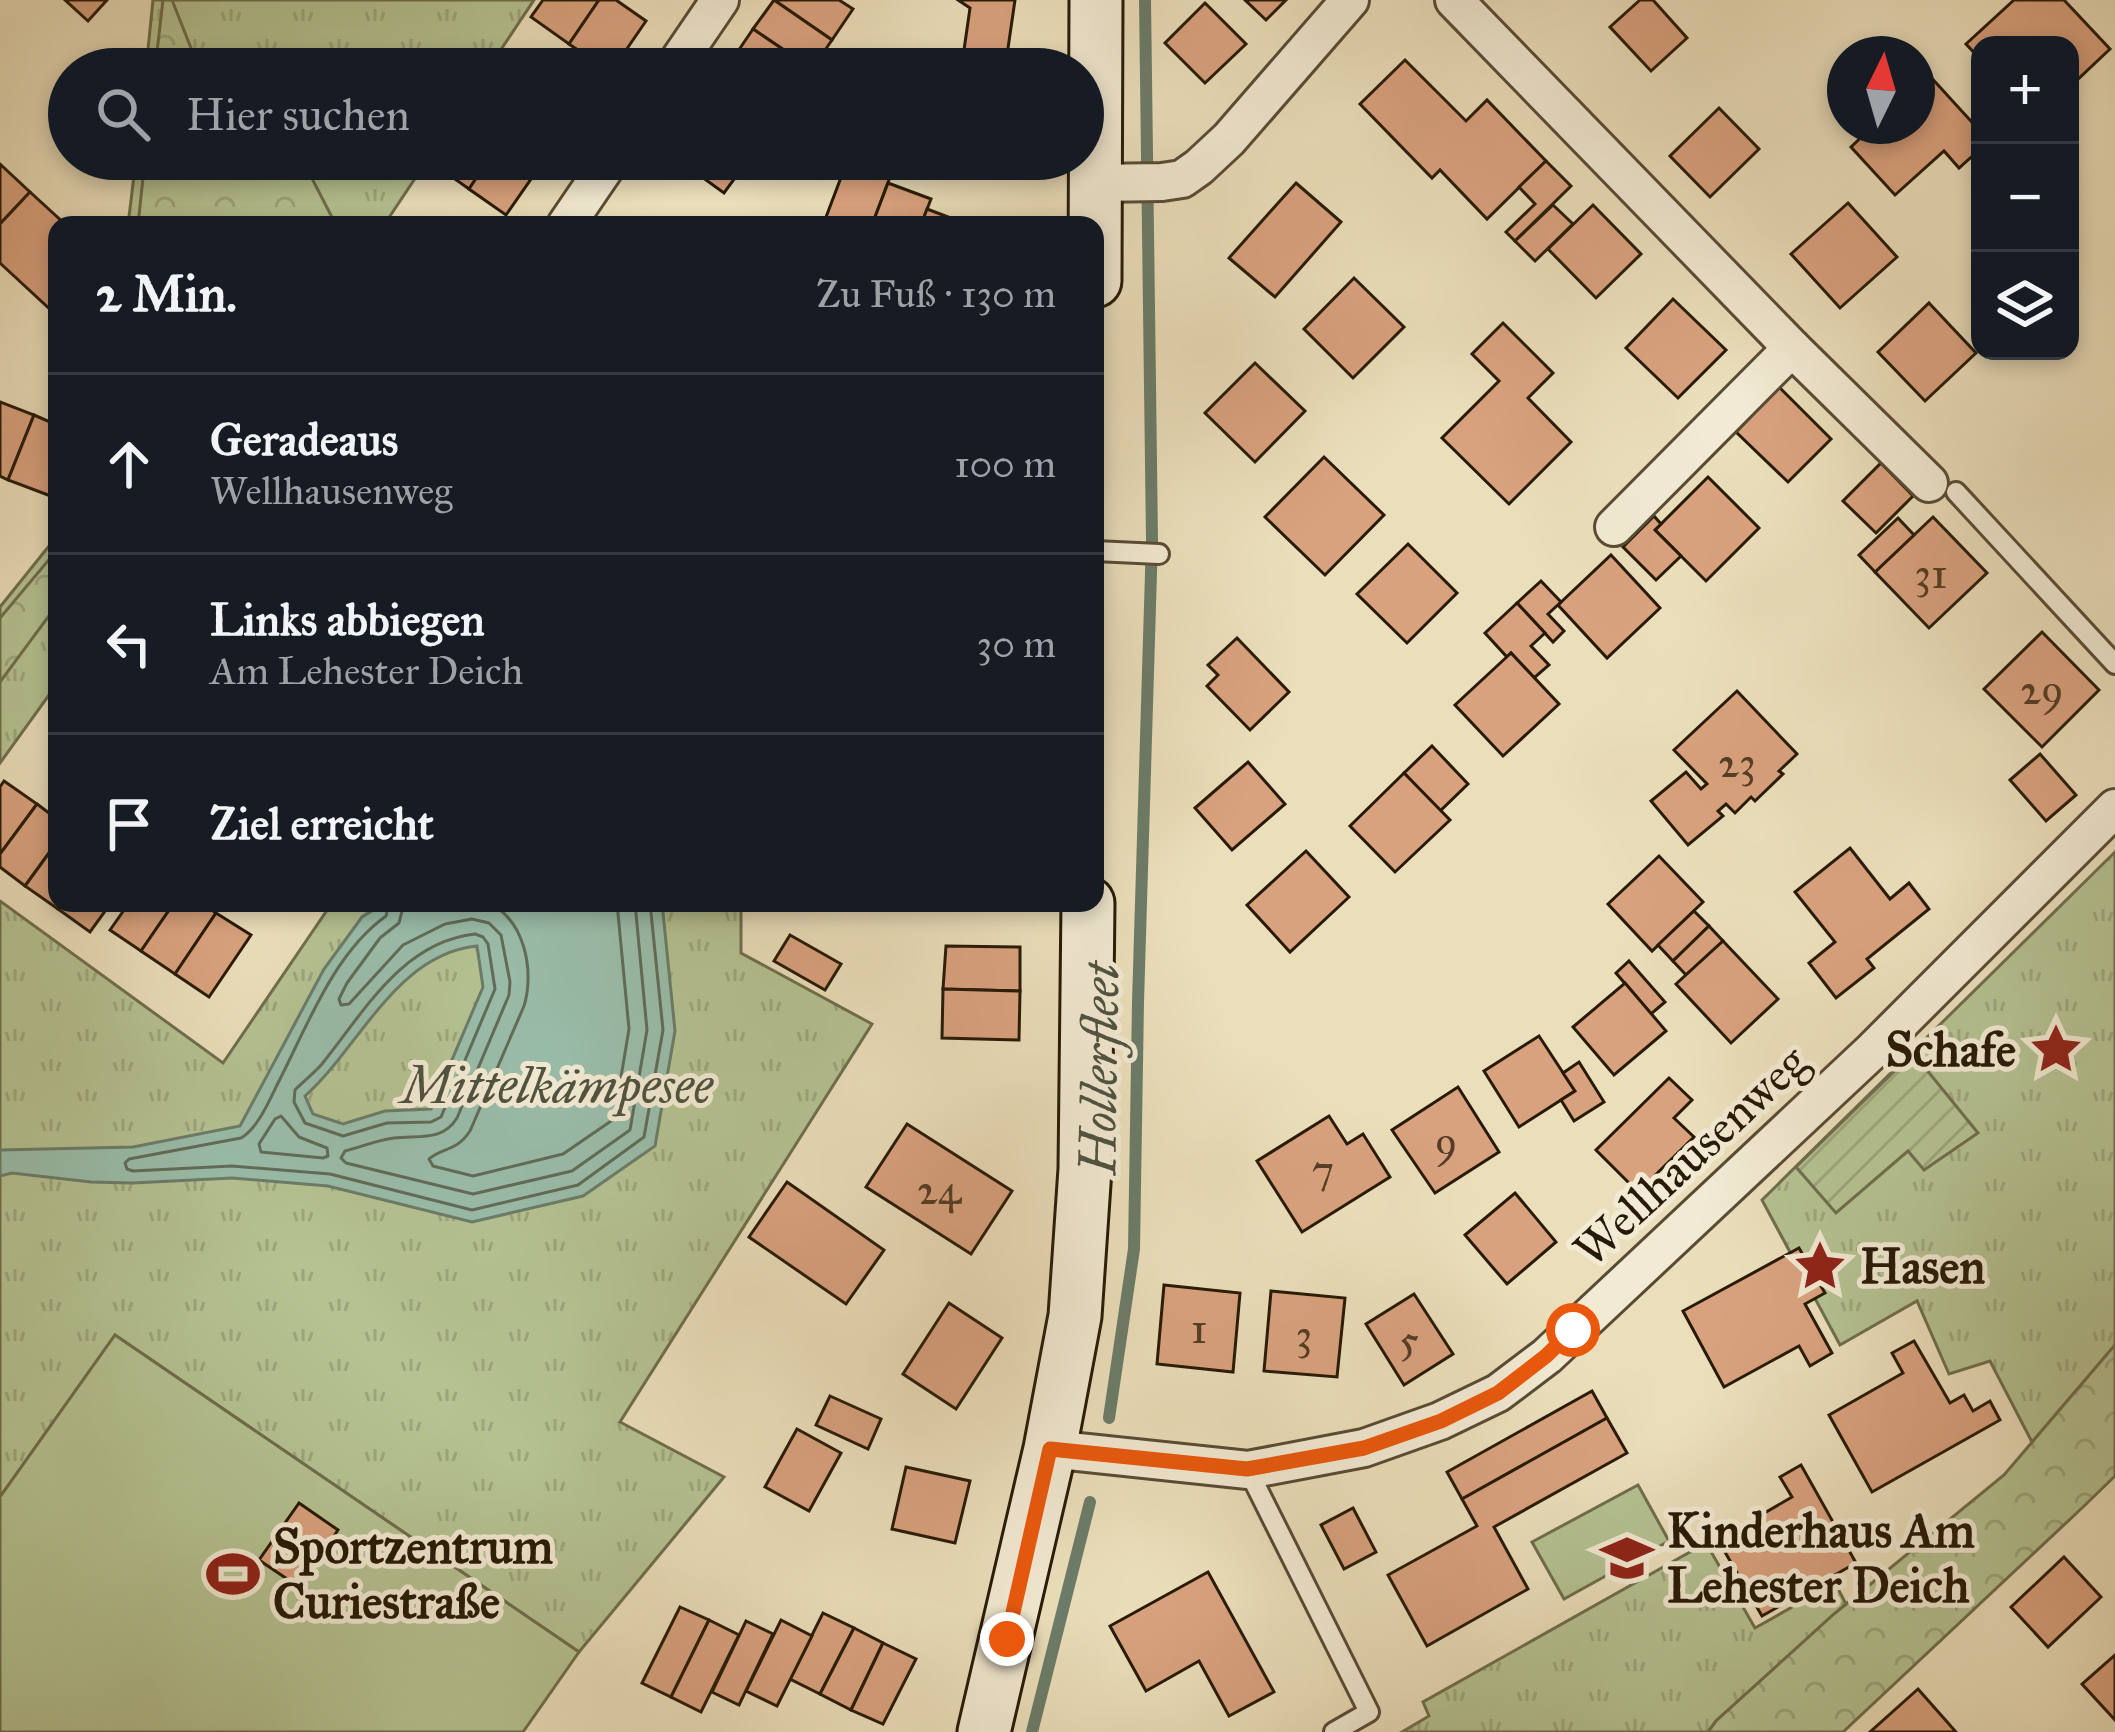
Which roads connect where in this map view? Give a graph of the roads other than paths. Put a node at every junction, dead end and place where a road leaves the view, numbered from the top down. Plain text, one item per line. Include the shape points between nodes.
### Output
1 (720, 0) edge
2 (1096, 0) edge
3 (1350, 0) edge
4 (1454, 0) edge
5 (687, 48) edge
6 (1093, 48) edge
7 (1104, 120) edge
8 (597, 180) edge
9 (1131, 183) junction
10 (572, 216) edge
11 (1104, 256) edge
12 (1792, 348) junction
13 (1942, 488) joint
14 (1614, 527) dead end
15 (1104, 551) edge
16 (1151, 554) dead end
17 (2115, 664) edge
18 (2115, 808) edge
19 (1088, 912) edge
20 (1050, 1449) junction
21 (1247, 1469) junction
22 (984, 1732) edge
23 (1334, 1732) edge

1 - 5 street
2 - 6 street
3 - 9 street via 1199,167 1182,179
4 - 12 street
7 - 9 street
8 - 10 street
9 - 11 street
12 - 13 street
12 - 14 street
13 - 17 lane
15 - 16 lane
18 - 21 street, Wellhausenweg via 1871,1052 1514,1381 1441,1421 1364,1448
19 - 20 street via 1082,1231
20 - 21 street, Wellhausenweg
20 - 22 street
21 - 23 lane via 1369,1712

